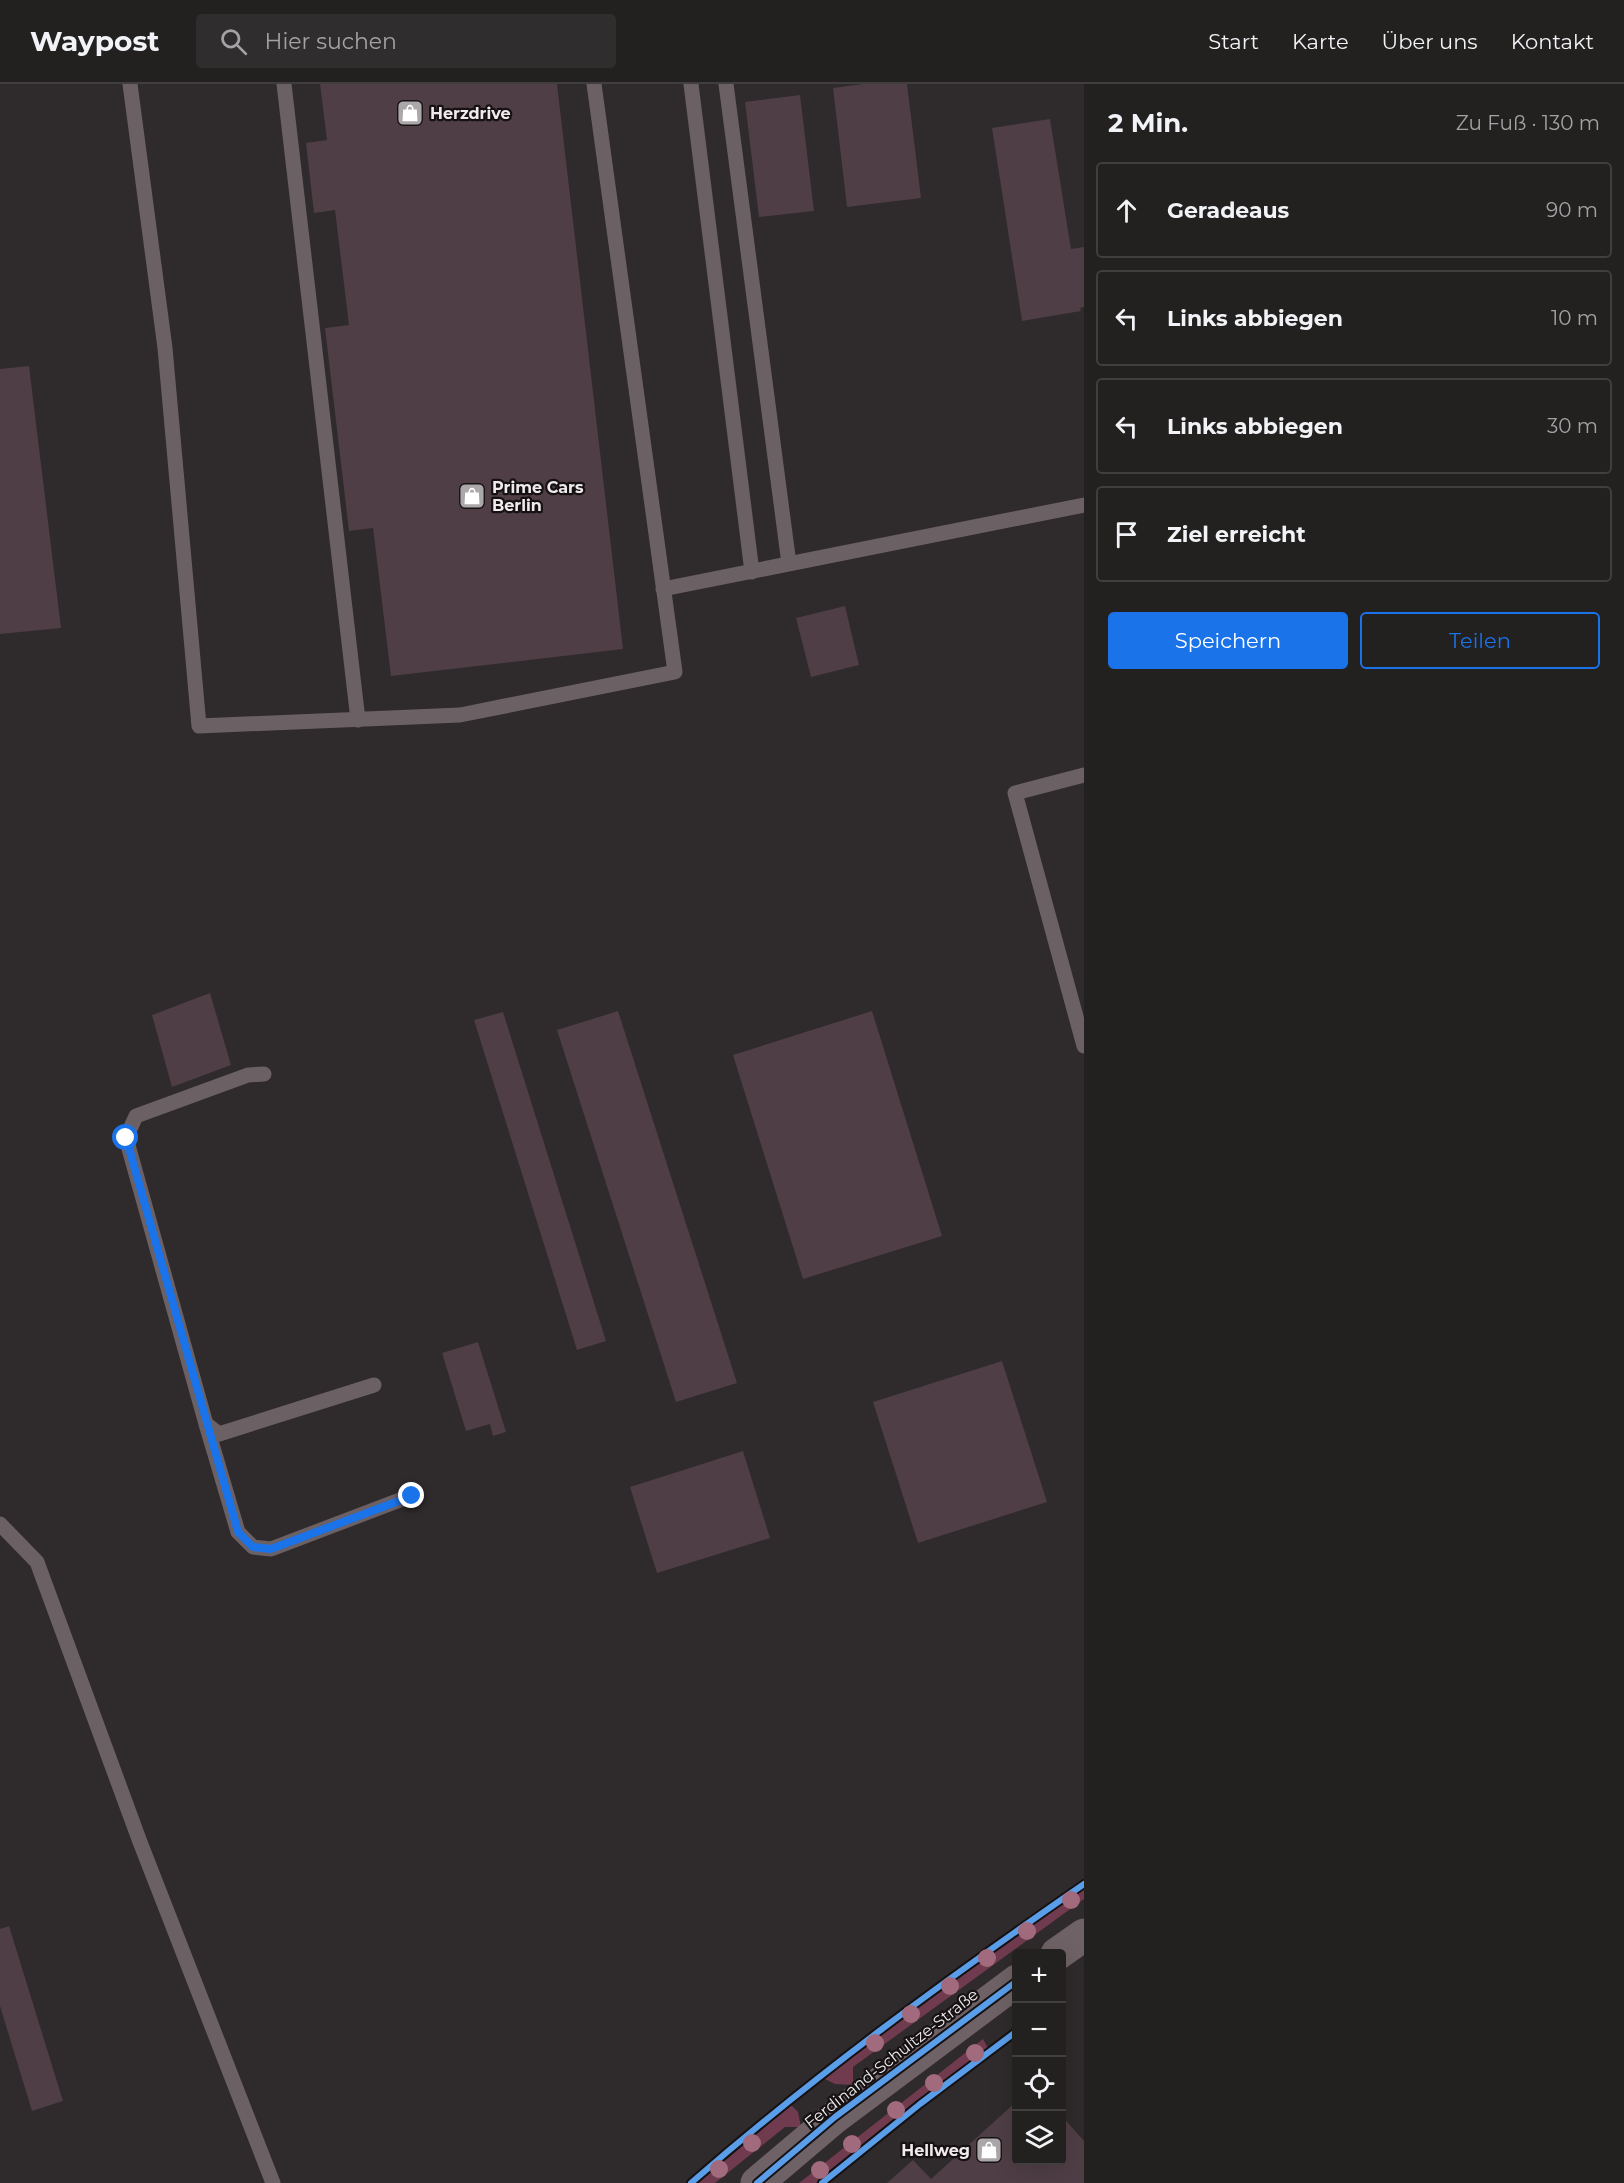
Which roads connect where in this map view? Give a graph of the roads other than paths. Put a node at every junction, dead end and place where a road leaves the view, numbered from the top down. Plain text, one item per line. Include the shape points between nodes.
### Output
1 (130, 84) edge
2 (284, 84) edge
3 (594, 84) edge
4 (691, 84) edge
5 (726, 84) edge
6 (1084, 505) edge
7 (789, 564) junction
8 (752, 572) junction
9 (663, 590) junction
10 (358, 720) junction
11 (1084, 775) edge
12 (1084, 1046) edge
13 (264, 1074) dead end
14 (374, 1385) dead end
15 (206, 1424) junction
16 (412, 1496) dead end
17 (0, 1524) edge
18 (1084, 1935) edge
19 (1063, 1949) edge
20 (1012, 1984) edge
21 (273, 2183) edge
22 (757, 2183) edge

1 - 10 lane via 165,348 198,726
2 - 10 lane
3 - 9 lane
4 - 8 lane
5 - 7 lane
6 - 7 lane
7 - 8 lane
8 - 9 lane
9 - 10 lane via 675,672 460,716
11 - 12 lane via 1015,793
13 - 15 lane via 248,1075 136,1116 126,1138
14 - 15 lane via 219,1434
15 - 16 lane via 238,1532 253,1547 271,1549
17 - 21 lane via 37,1562 140,1842
18 - 19 street
20 - 22 street, Ferdinand-Schultze-Straße via 835,2117

